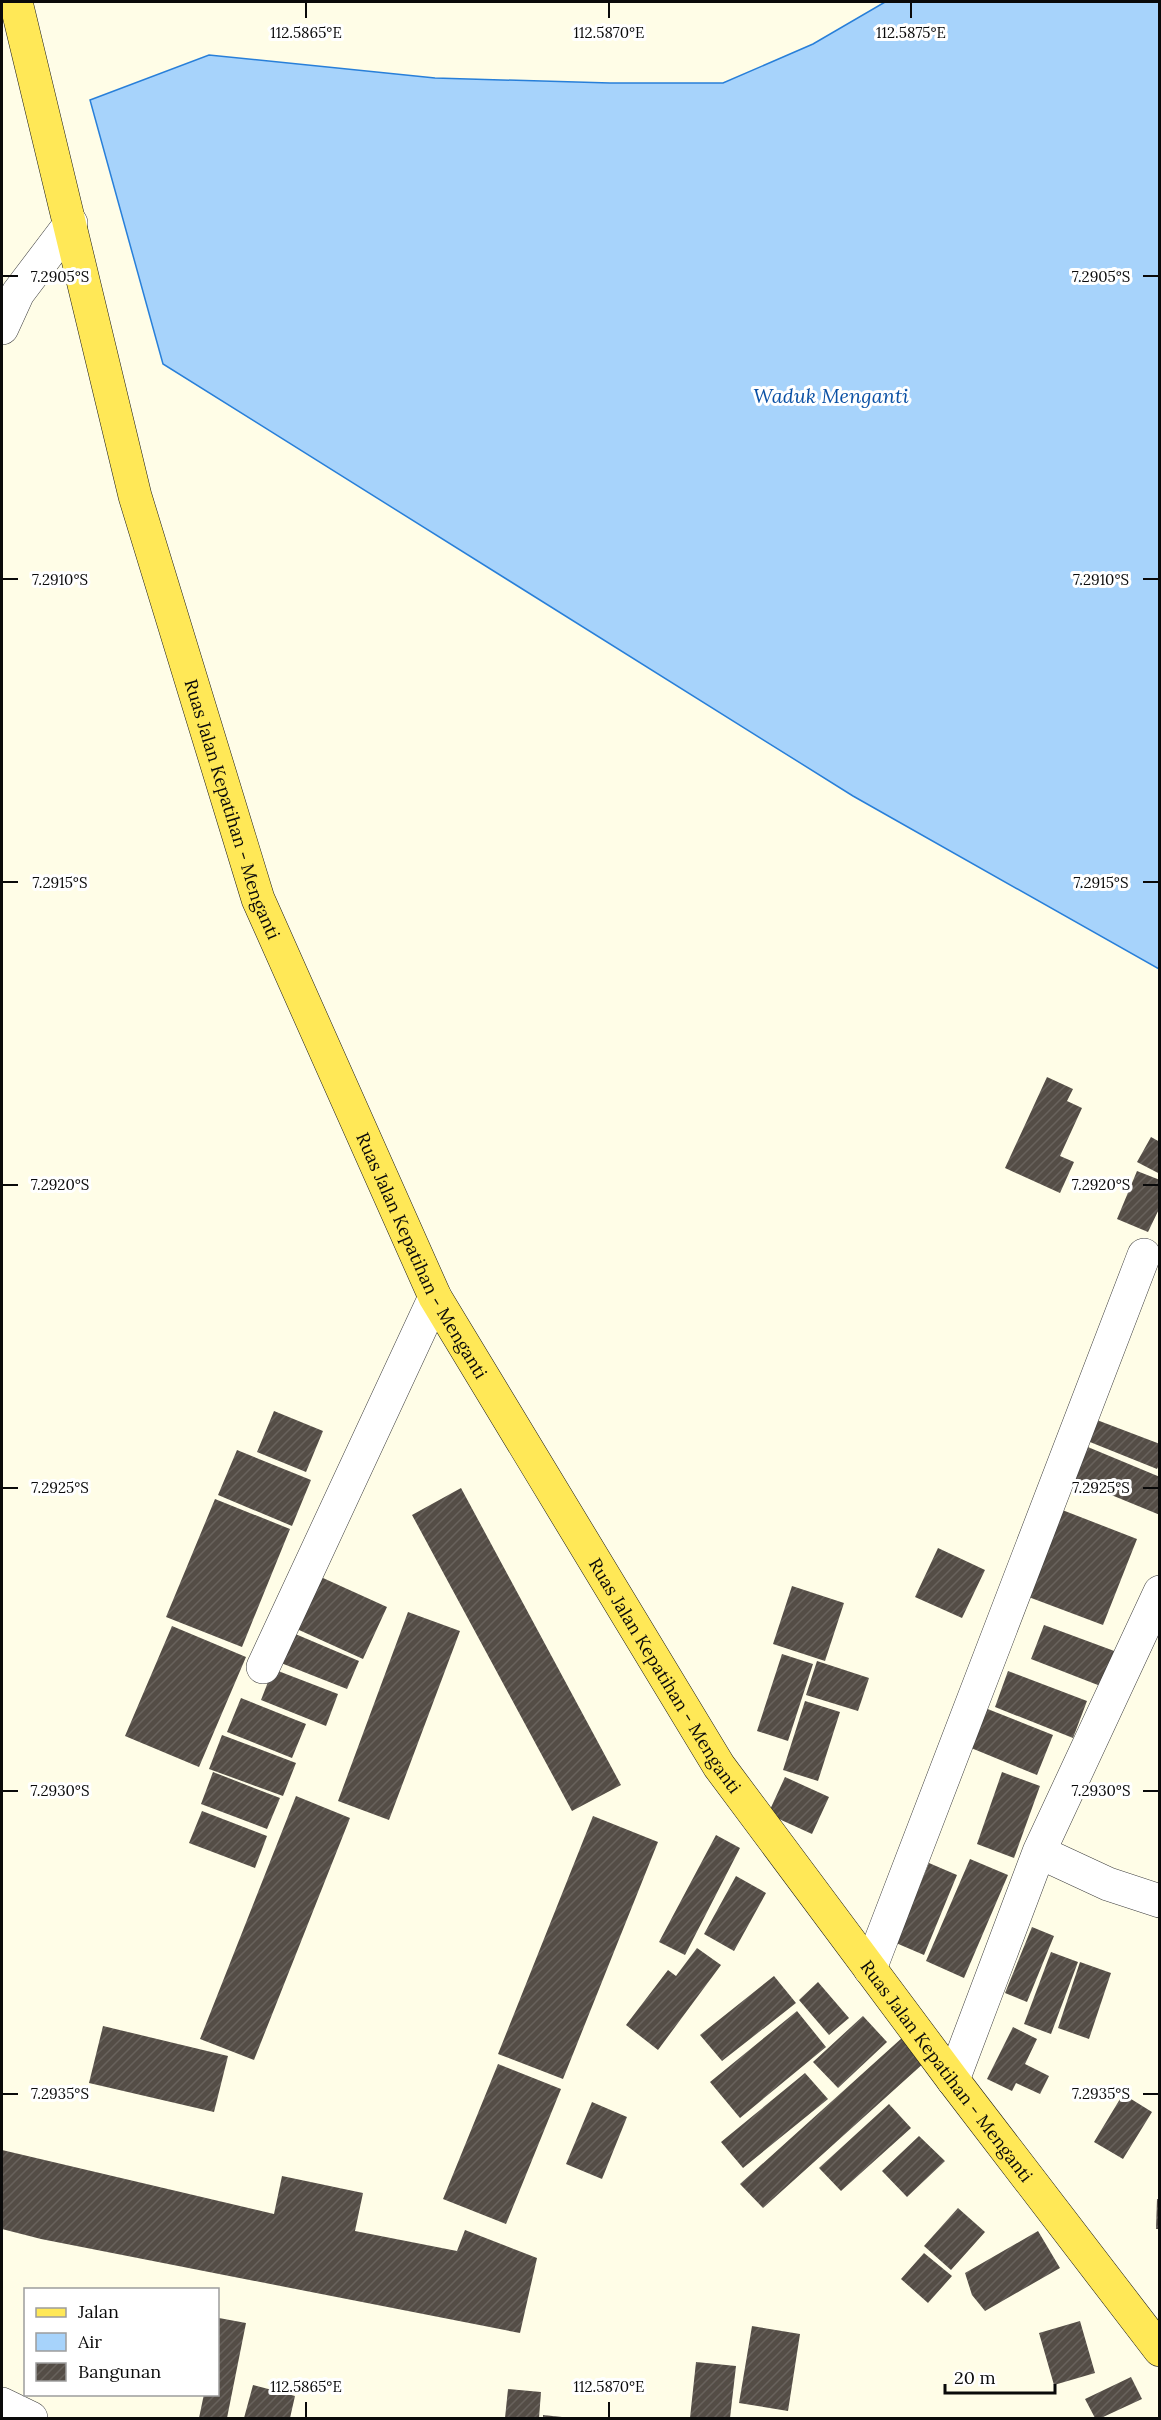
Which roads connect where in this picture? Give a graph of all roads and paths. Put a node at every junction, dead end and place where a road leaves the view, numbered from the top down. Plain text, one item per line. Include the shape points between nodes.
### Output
1 (16, 2) edge
2 (71, 223) junction
3 (2, 328) edge
4 (1144, 1255) dead end
5 (435, 1297) junction
6 (1160, 1592) edge
7 (263, 1667) dead end
8 (1039, 1852) junction
9 (1160, 1902) edge
10 (870, 1969) junction
11 (953, 2080) junction
12 (1160, 2350) edge
13 (2, 2404) edge
14 (32, 2418) edge

1 - 2 main road, Ruas Jalan Kepatihan - Menganti
2 - 3 street via 18,293
2 - 5 main road, Ruas Jalan Kepatihan - Menganti via 135,496 258,899
4 - 10 street
5 - 7 street
5 - 10 main road, Ruas Jalan Kepatihan - Menganti via 719,1766
6 - 8 street
8 - 9 street via 1108,1884
8 - 11 street
10 - 11 main road, Ruas Jalan Kepatihan - Menganti
11 - 12 main road, Ruas Jalan Kepatihan - Menganti
13 - 14 street

